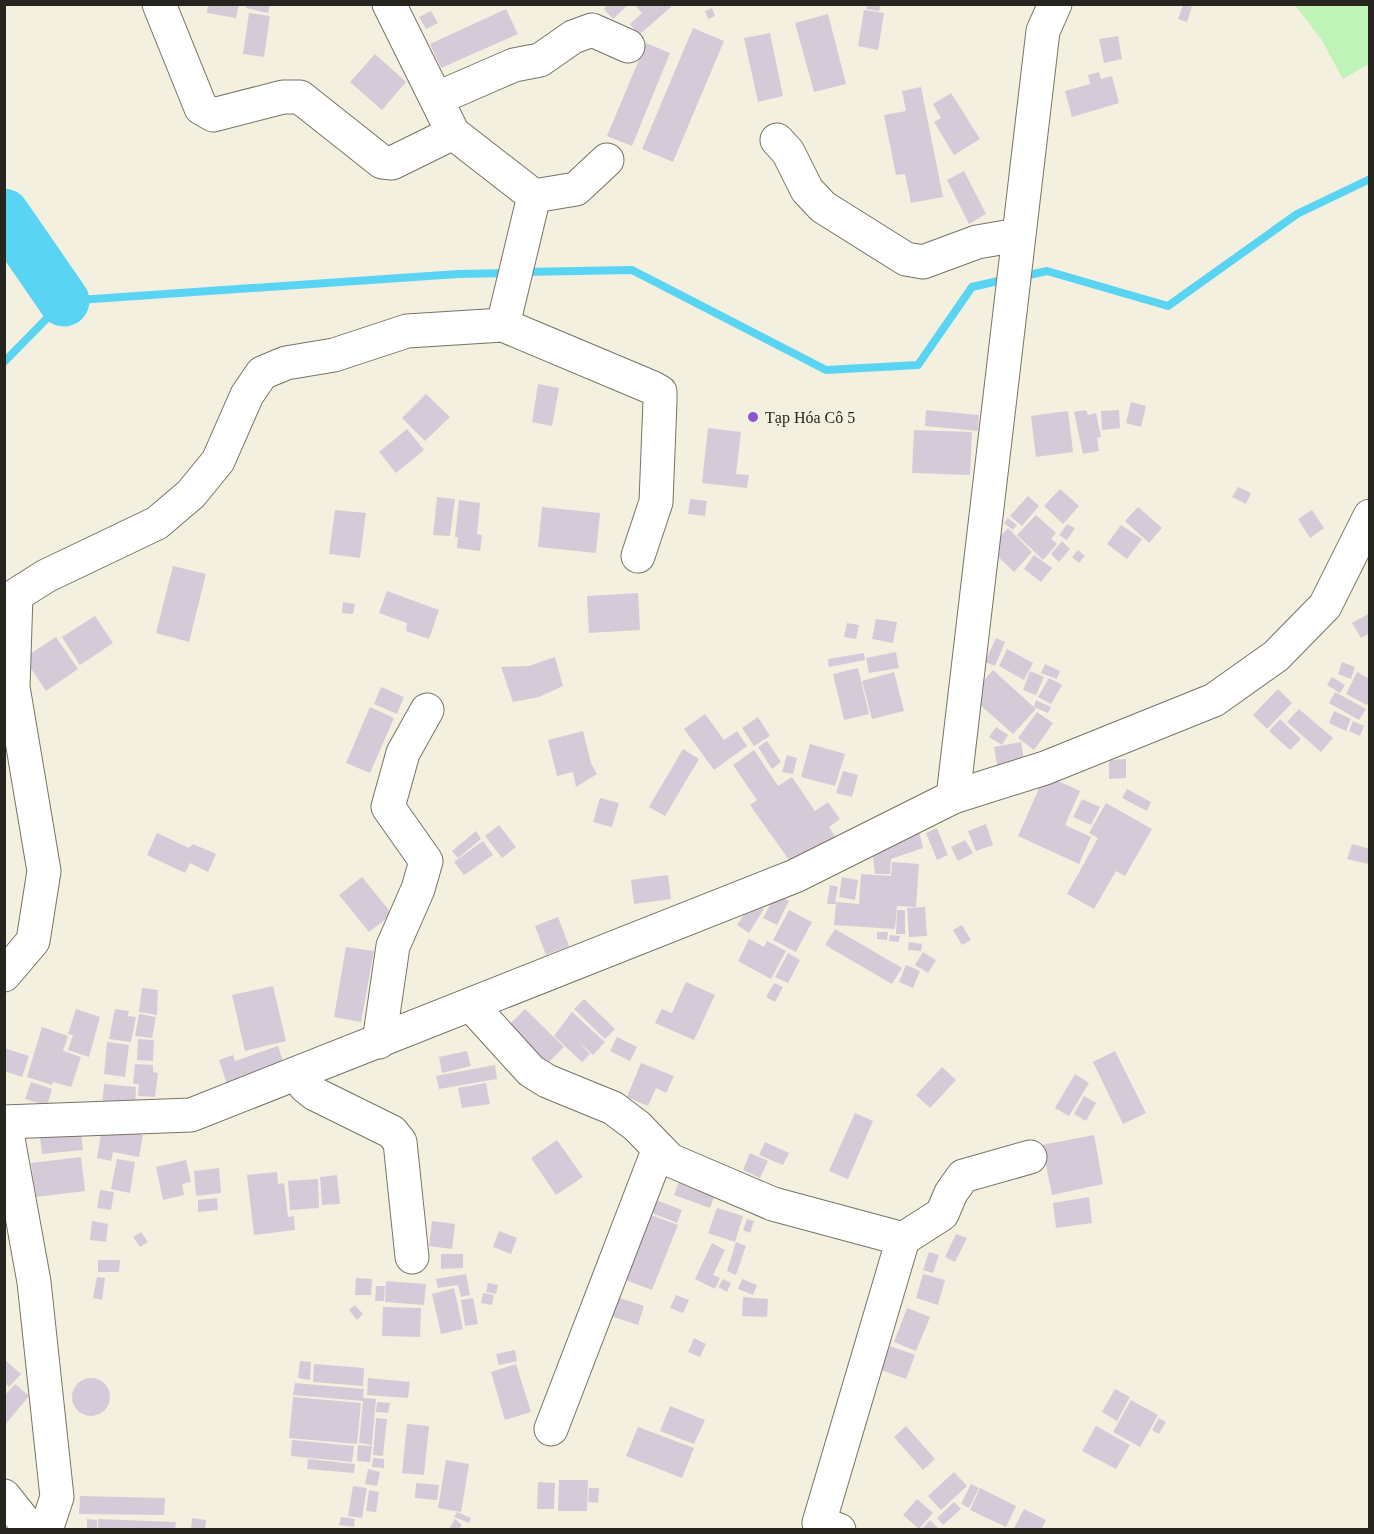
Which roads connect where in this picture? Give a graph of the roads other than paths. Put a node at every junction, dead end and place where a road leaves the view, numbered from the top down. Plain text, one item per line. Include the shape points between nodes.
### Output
1 (159, 4) edge
2 (389, 4) edge
3 (1055, 4) edge
4 (628, 46) dead end
5 (438, 98) junction
6 (453, 133) junction
7 (777, 140) dead end
8 (607, 160) dead end
9 (534, 196) junction
10 (1017, 247) junction
11 (503, 325) junction
12 (1370, 516) edge
13 (1361, 551) edge
14 (638, 556) dead end
15 (427, 710) dead end
16 (952, 797) junction
17 (4, 975) edge
18 (471, 1005) junction
19 (379, 1042) junction
20 (299, 1073) junction
21 (5, 1122) edge
22 (658, 1151) junction
23 (1030, 1157) dead end
24 (903, 1239) junction
25 (412, 1257) dead end
26 (551, 1429) dead end
27 (4, 1496) edge
28 (31, 1530) edge
29 (46, 1530) edge
30 (839, 1530) edge

1 - 6 street via 201,108 213,115 283,97 300,97 382,162 392,163
2 - 5 street
3 - 10 street via 1043,31
4 - 5 street via 592,30 573,37 540,60 514,65
5 - 6 street
6 - 9 street
7 - 10 street via 789,152 807,190 823,207 906,259 923,262 977,242
8 - 9 street via 576,189
9 - 11 street
10 - 16 street
11 - 14 street via 660,392 656,502
11 - 17 street via 407,331 262,373 247,395 218,461 191,494 157,523 46,576 16,595 13,687 44,871 33,941
12 - 13 street
13 - 16 street via 1325,606 1276,656 1214,700 1045,768
15 - 19 street via 403,753 388,807 426,861 393,946
16 - 18 street via 795,876
18 - 19 street
18 - 22 street via 531,1071 613,1108 637,1126
19 - 20 street
20 - 21 street via 191,1115
20 - 25 street via 310,1091 392,1132 400,1142
21 - 29 street via 34,1282 57,1497
22 - 24 street via 670,1160 773,1204
22 - 26 street
23 - 24 street via 963,1176 942,1214
24 - 30 street via 819,1523
27 - 28 street

